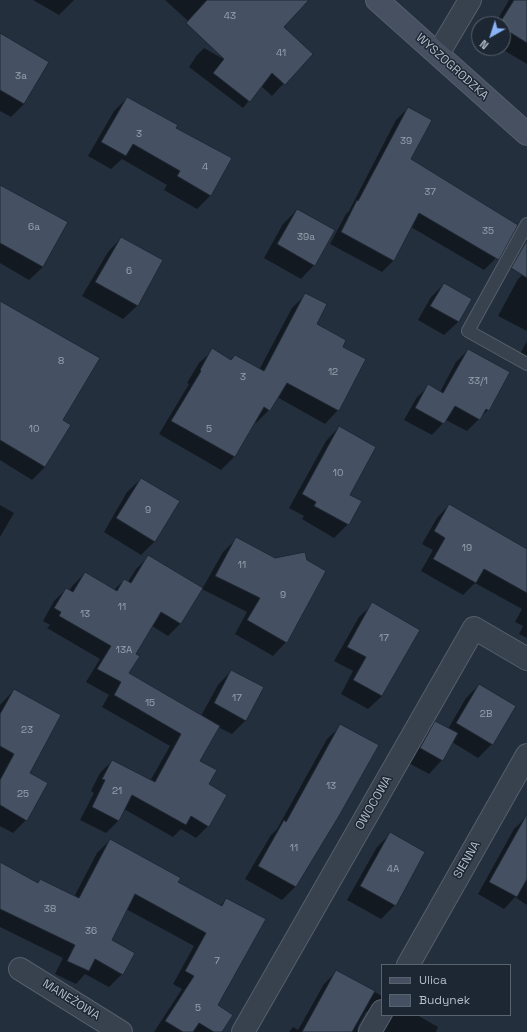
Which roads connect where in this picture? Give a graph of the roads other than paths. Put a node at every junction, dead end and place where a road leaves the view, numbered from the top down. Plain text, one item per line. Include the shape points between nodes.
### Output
1 (377, 0) edge
2 (470, 0) edge
3 (438, 54) junction
4 (527, 134) edge
5 (527, 224) edge
6 (527, 364) edge
7 (527, 659) edge
8 (527, 755) edge
9 (409, 964) edge
10 (20, 969) dead end
11 (381, 1013) edge
12 (121, 1032) edge
13 (243, 1032) edge
14 (370, 1032) edge

1 - 3 street, WYSZOGRODZKA
2 - 3 street
3 - 4 street, WYSZOGRODZKA
5 - 6 lane via 468,331
7 - 13 street, OWOCOWA via 474,628
8 - 9 street, SIENNA
10 - 12 street, MANEŻOWA
11 - 14 street

